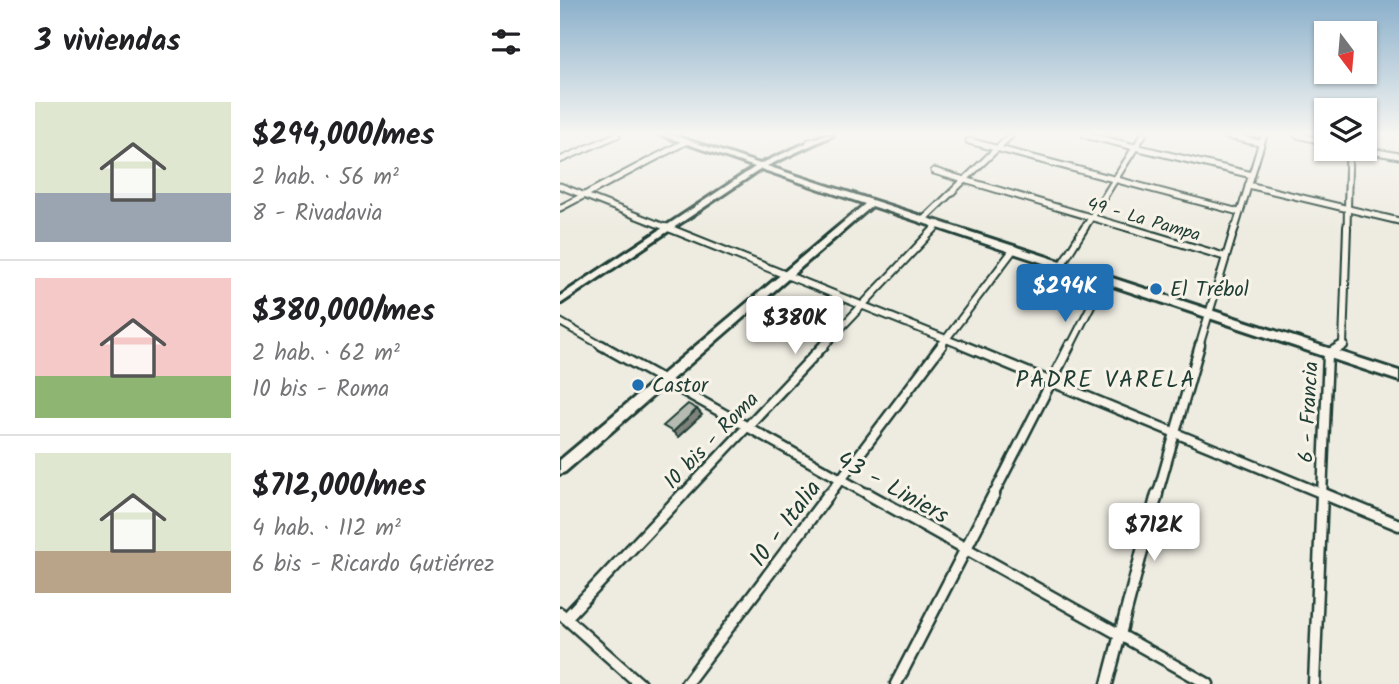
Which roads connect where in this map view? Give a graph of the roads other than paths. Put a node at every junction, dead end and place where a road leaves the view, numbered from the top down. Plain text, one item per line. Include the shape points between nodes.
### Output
1 (638, 167) edge
2 (760, 167) joint
3 (978, 167) edge
4 (1068, 167) edge
5 (1123, 167) edge
6 (1218, 167) edge
7 (1254, 167) edge
8 (1349, 167) edge
9 (934, 172) dead end
10 (1252, 175) junction
11 (1115, 179) junction
12 (964, 180) junction
13 (560, 186) edge
14 (1248, 186) junction
15 (584, 195) junction
16 (872, 203) junction
17 (560, 208) edge
18 (1348, 209) junction
19 (1239, 212) junction
20 (1091, 217) junction
21 (923, 219) junction
22 (1399, 221) edge
23 (939, 224) junction
24 (670, 227) junction
25 (1014, 249) junction
26 (1226, 257) junction
27 (1062, 264) junction
28 (787, 275) junction
29 (1105, 278) junction
30 (560, 301) edge
31 (862, 304) junction
32 (1209, 312) junction
33 (560, 322) edge
34 (947, 340) junction
35 (1328, 354) junction
36 (1399, 376) edge
37 (666, 379) junction
38 (1051, 383) junction
39 (749, 427) junction
40 (1174, 435) junction
41 (560, 468) edge
42 (841, 480) junction
43 (1323, 494) junction
44 (1399, 525) edge
45 (966, 550) junction
46 (563, 615) edge
47 (1119, 635) junction
48 (640, 684) edge
49 (686, 684) edge
50 (896, 684) edge
51 (1107, 684) edge
52 (1208, 684) edge
53 (1314, 684) edge

1 - 15 street
2 - 16 street
2 - 24 street
3 - 12 street
4 - 11 street
5 - 11 street
6 - 10 street
7 - 10 street
8 - 18 street, 6 - Francia
9 - 12 street, 49 - La Pampa
10 - 14 street
11 - 19 street
11 - 20 street
12 - 20 street, 49 - La Pampa
12 - 21 street
13 - 15 street
14 - 18 street
14 - 19 street
15 - 17 street
15 - 24 street
16 - 21 street
16 - 28 street
18 - 22 street
18 - 35 street, 6 - Francia via 1343,345
19 - 26 street
20 - 26 street, 49 - La Pampa
20 - 27 street
21 - 23 street
23 - 25 street
23 - 31 street, 10 bis - Roma
24 - 28 street
24 - 30 street
25 - 27 street
25 - 34 street, 10 - Italia
26 - 32 street
27 - 29 street
28 - 31 street
28 - 37 street
29 - 32 street
29 - 38 street
31 - 34 street
31 - 39 street, 10 bis - Roma
32 - 35 street
32 - 40 street
33 - 37 street, 43 - Liniers
34 - 38 street
34 - 42 street, 10 - Italia
35 - 36 street
35 - 43 street, 6 - Francia
37 - 39 street, 43 - Liniers
37 - 41 street
38 - 40 street
38 - 45 street
39 - 42 street, 43 - Liniers
39 - 46 street, 10 bis - Roma
40 - 43 street
40 - 47 street
42 - 45 street, 43 - Liniers
42 - 49 street, 10 - Italia
43 - 44 street
43 - 53 street, 6 - Francia
45 - 47 street, 43 - Liniers
45 - 50 street
46 - 48 street
47 - 51 street
47 - 52 street, 43 - Liniers

